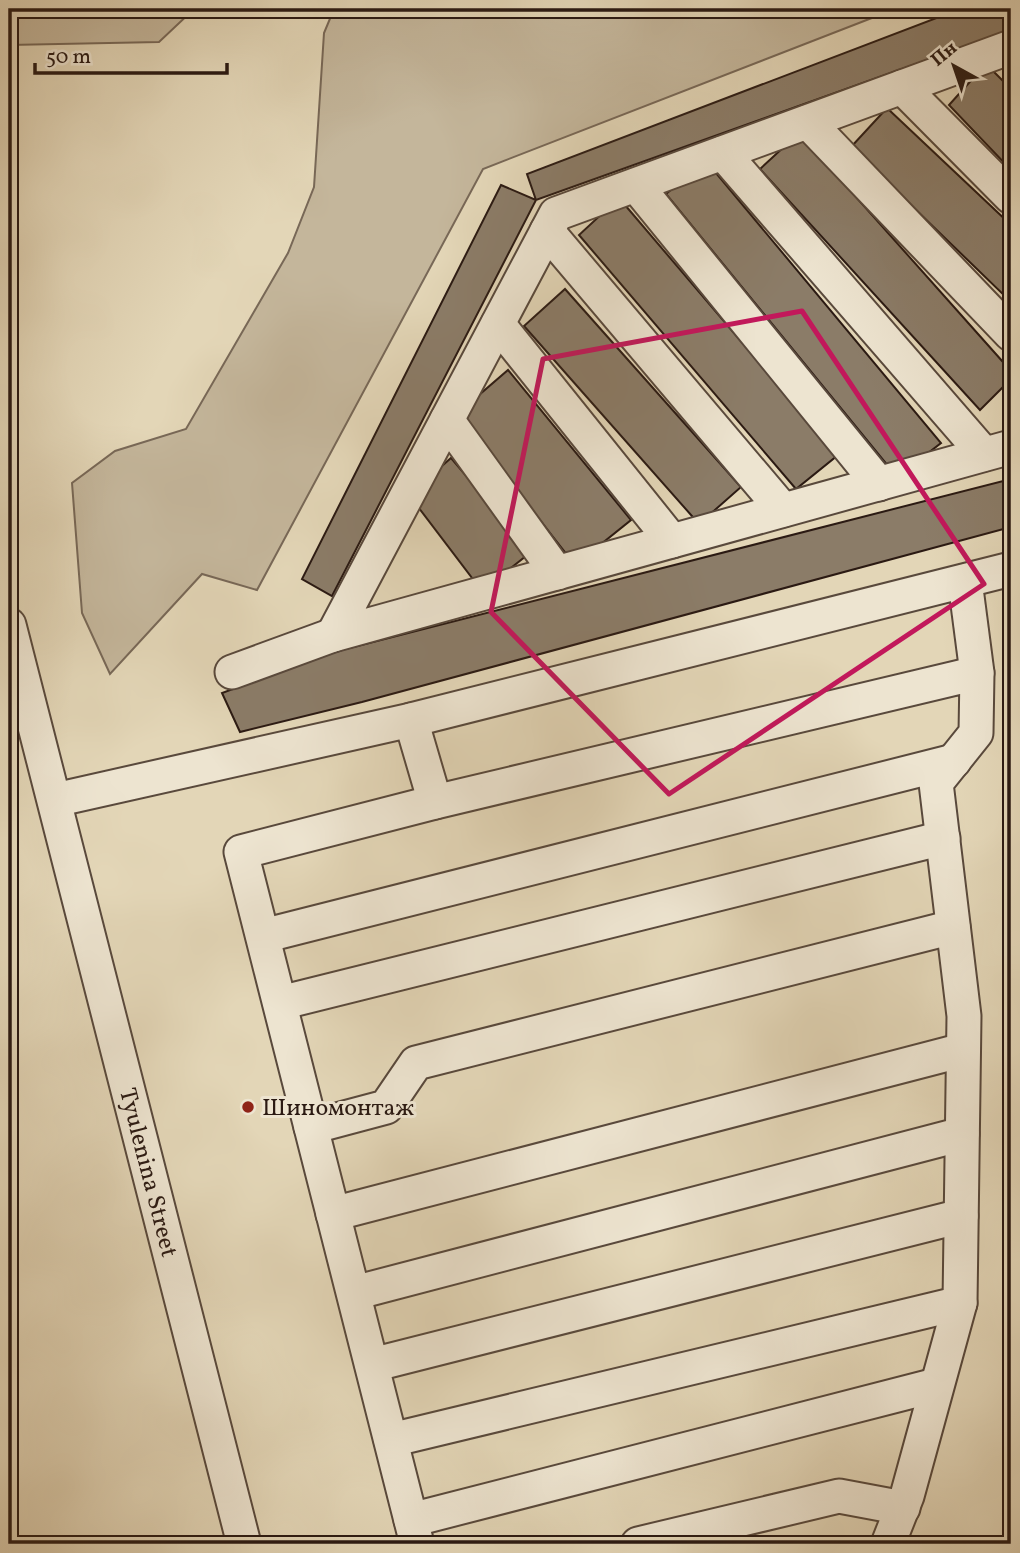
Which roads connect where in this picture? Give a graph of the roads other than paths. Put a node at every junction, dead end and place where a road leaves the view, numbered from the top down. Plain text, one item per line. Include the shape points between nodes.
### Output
1 (1008, 53) edge
2 (902, 87) junction
3 (808, 122) junction
4 (723, 153) junction
5 (636, 185) junction
6 (1011, 197) edge
7 (547, 231) junction
8 (498, 324) junction
9 (1011, 334) edge
10 (447, 420) junction
11 (998, 451) edge
12 (879, 484) junction
13 (783, 510) junction
14 (672, 541) junction
15 (1011, 569) edge
16 (557, 573) junction
17 (965, 581) junction
18 (9, 625) edge
19 (333, 635) junction
20 (232, 671) dead end
21 (977, 673) junction
22 (411, 720) junction
23 (954, 761) junction
24 (55, 800) junction
25 (435, 802) junction
26 (943, 838) junction
27 (953, 927) junction
28 (263, 936) junction
29 (280, 1003) junction
30 (963, 1050) junction
31 (311, 1127) junction
32 (962, 1135) junction
33 (333, 1214) junction
34 (961, 1216) junction
35 (354, 1293) junction
36 (960, 1303) junction
37 (372, 1366) junction
38 (936, 1385) junction
39 (391, 1440) junction
40 (903, 1508) junction
41 (414, 1532) edge
42 (244, 1544) edge
43 (638, 1544) edge
44 (888, 1544) edge

1 - 2 street
2 - 3 street
2 - 6 street
3 - 4 street
3 - 9 street
4 - 5 street
4 - 11 street
5 - 7 street via 556,214
5 - 12 street
7 - 8 street
7 - 13 street
8 - 10 street
8 - 14 street
10 - 16 street
10 - 19 street
11 - 12 street
12 - 13 street
13 - 14 street
14 - 16 street
15 - 17 street
16 - 19 street
17 - 21 street
17 - 22 street
18 - 24 street, Tyulenina Street
19 - 20 street
21 - 23 street via 976,733
21 - 25 street
22 - 24 street
22 - 25 street
23 - 26 street via 936,783
23 - 28 street
24 - 42 street, Tyulenina Street
25 - 28 street via 241,852
26 - 27 street
26 - 29 street
27 - 30 street via 964,1016
27 - 31 street via 416,1063 386,1107
28 - 29 street
29 - 31 street
30 - 32 street
30 - 33 street
31 - 33 street
32 - 34 street
32 - 35 street
33 - 35 street
34 - 36 street
34 - 37 street
35 - 37 street
36 - 38 street
36 - 39 street
37 - 39 street
38 - 40 street
38 - 41 street
39 - 41 street
40 - 43 street via 839,1496
40 - 44 street

